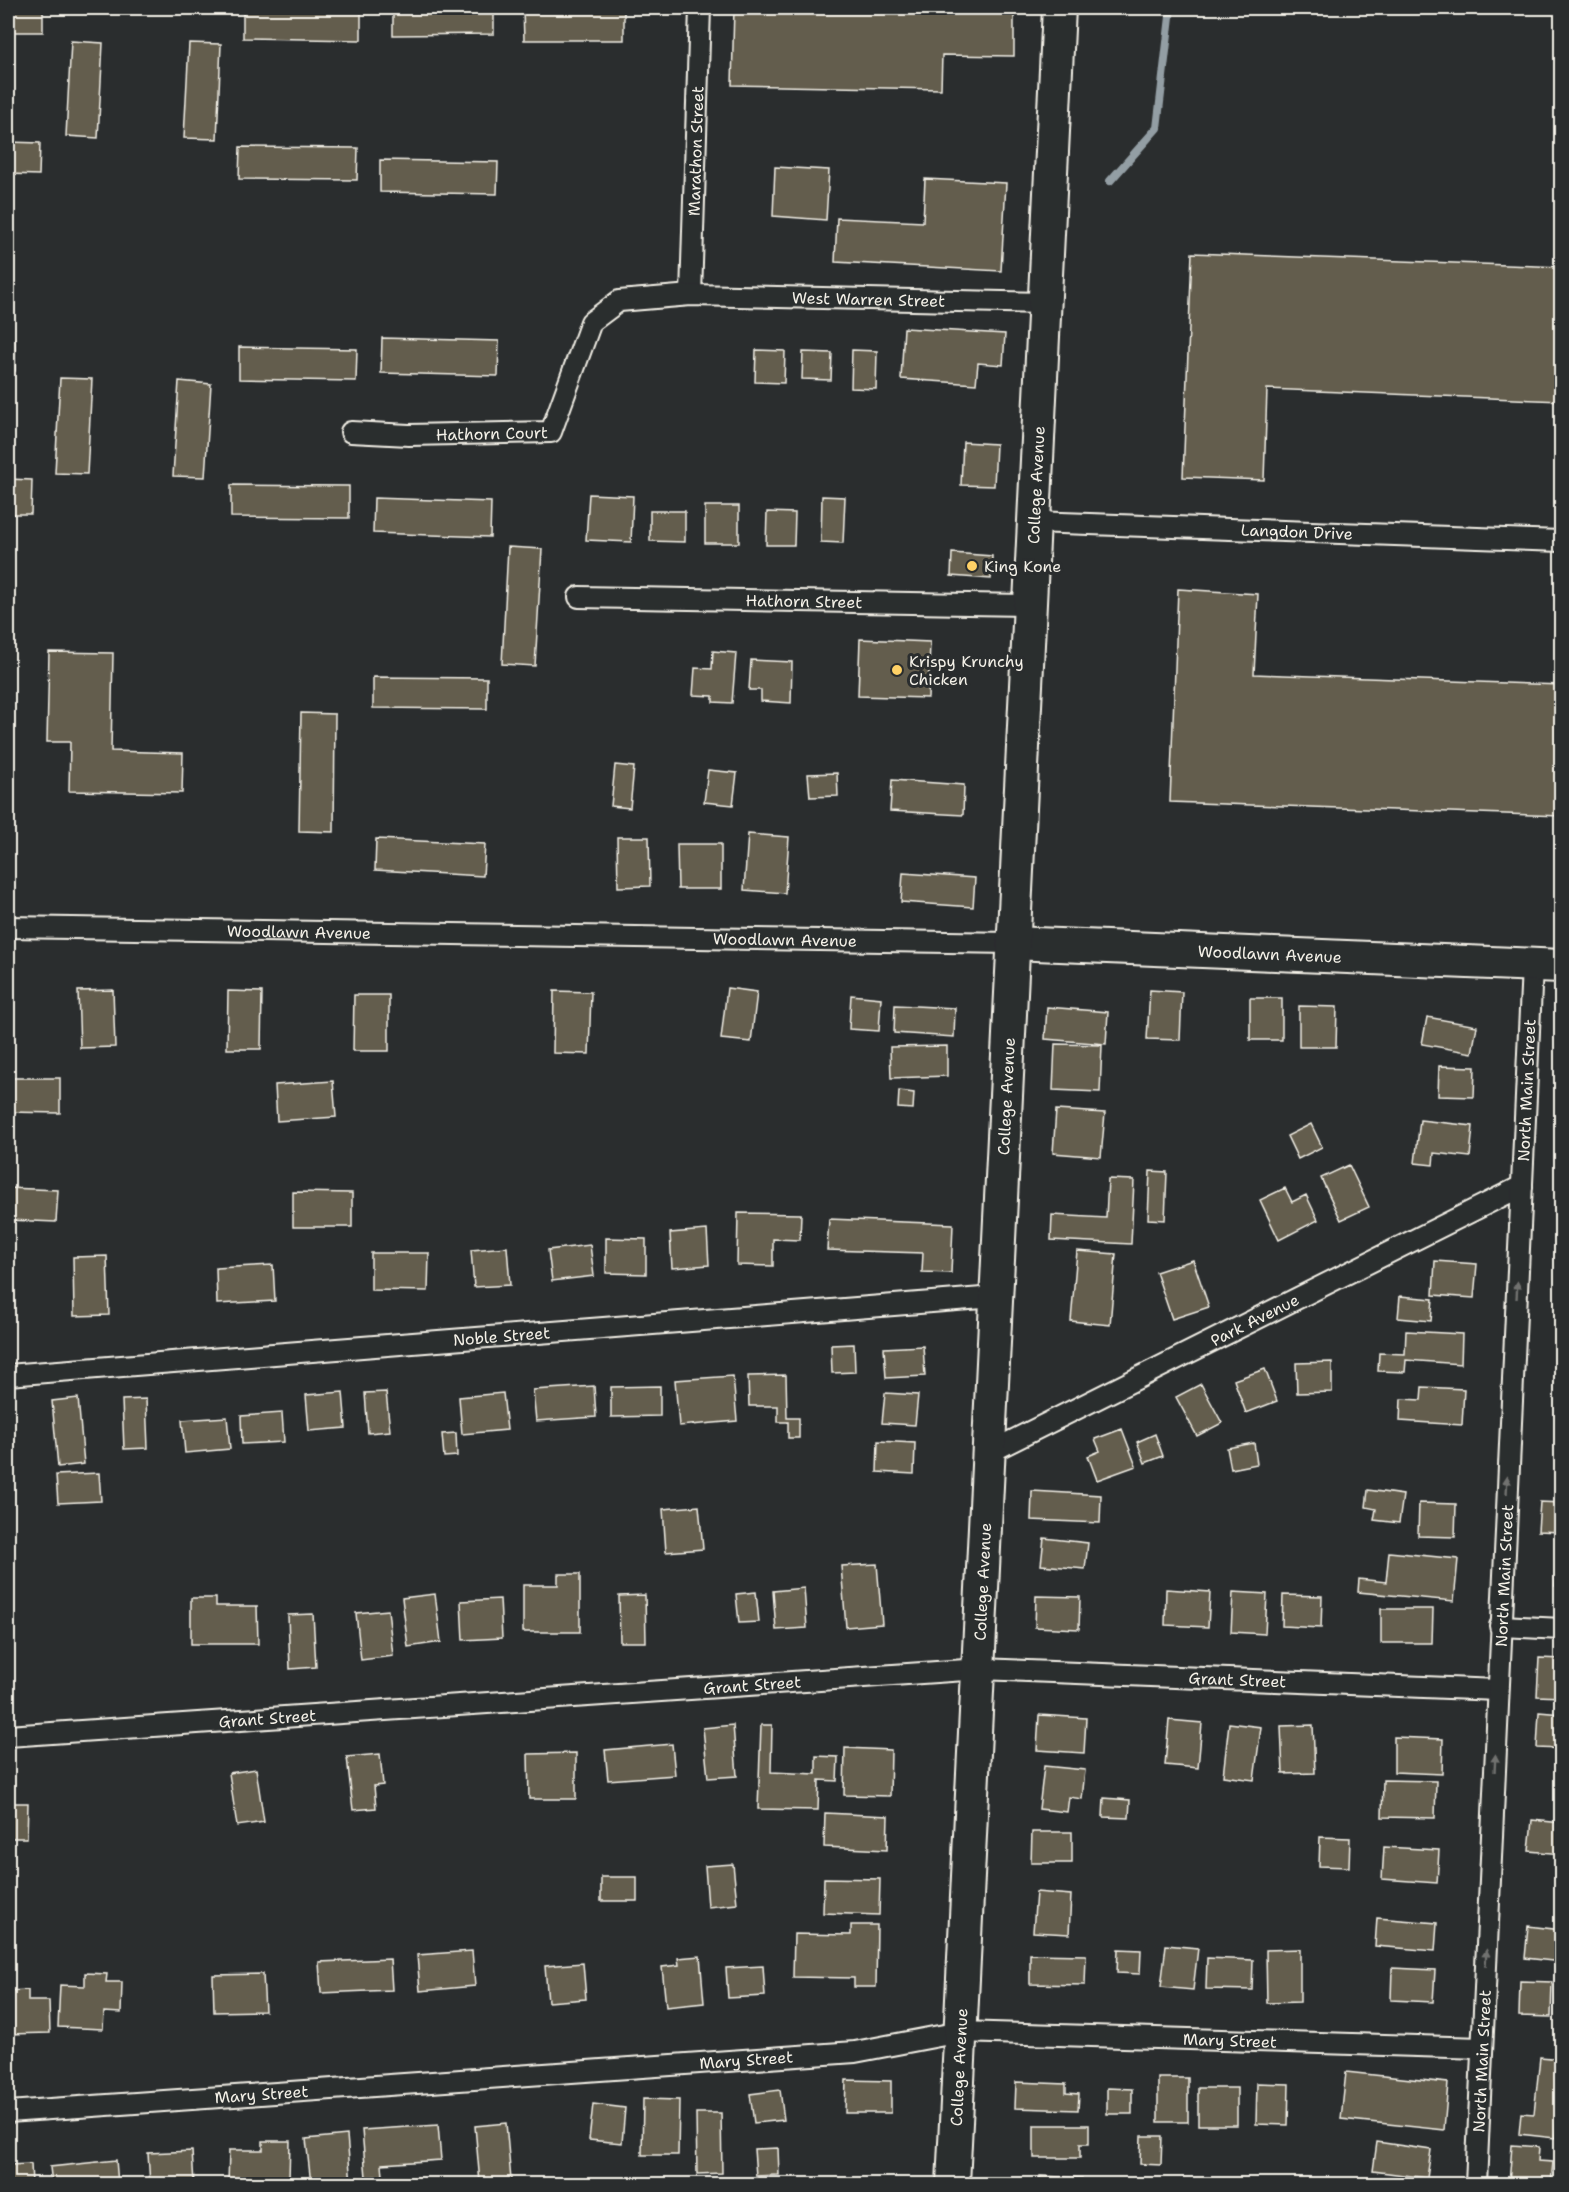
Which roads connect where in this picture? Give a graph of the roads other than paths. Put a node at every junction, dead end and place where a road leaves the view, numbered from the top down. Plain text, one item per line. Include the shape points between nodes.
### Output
1 (699, 8) edge
2 (1059, 8) edge
3 (691, 295) junction
4 (1044, 303) junction
5 (351, 432) dead end
6 (1033, 522) junction
7 (1562, 541) edge
8 (579, 597) dead end
9 (1029, 605) junction
10 (8, 927) edge
11 (1012, 943) junction
12 (1547, 966) edge
13 (1522, 1186) junction
14 (995, 1297) junction
15 (8, 1375) edge
16 (988, 1453) junction
17 (1500, 1626) junction
18 (1562, 1629) edge
19 (980, 1669) junction
20 (1498, 1690) junction
21 (8, 1736) edge
22 (960, 2032) junction
23 (1482, 2048) junction
24 (8, 2112) edge
25 (952, 2184) edge
26 (1476, 2184) edge

1 - 3 street, Marathon Street
2 - 4 main road, College Avenue
3 - 4 street, West Warren Street
3 - 5 street, Hathorn Court via 619,301 591,322 551,432
4 - 6 main road, College Avenue
6 - 7 street, Langdon Drive
6 - 9 main road, College Avenue
8 - 9 street, Hathorn Street
9 - 11 main road, College Avenue
10 - 11 street, Woodlawn Avenue
11 - 12 main road, Woodlawn Avenue
11 - 14 main road, College Avenue
12 - 13 street, North Main Street
13 - 16 street, Park Avenue
17 -> 13 street, North Main Street
14 - 15 street, Noble Street
14 - 16 main road, College Avenue
16 - 19 main road, College Avenue
17 - 18 street
17 - 20 street, North Main Street
19 - 20 street, Grant Street
19 - 21 street, Grant Street
19 - 22 main road, College Avenue
23 -> 20 street, North Main Street
22 - 23 street, Mary Street
22 - 24 street, Mary Street via 855,2052
22 - 25 main road, College Avenue
23 - 26 street, North Main Street

